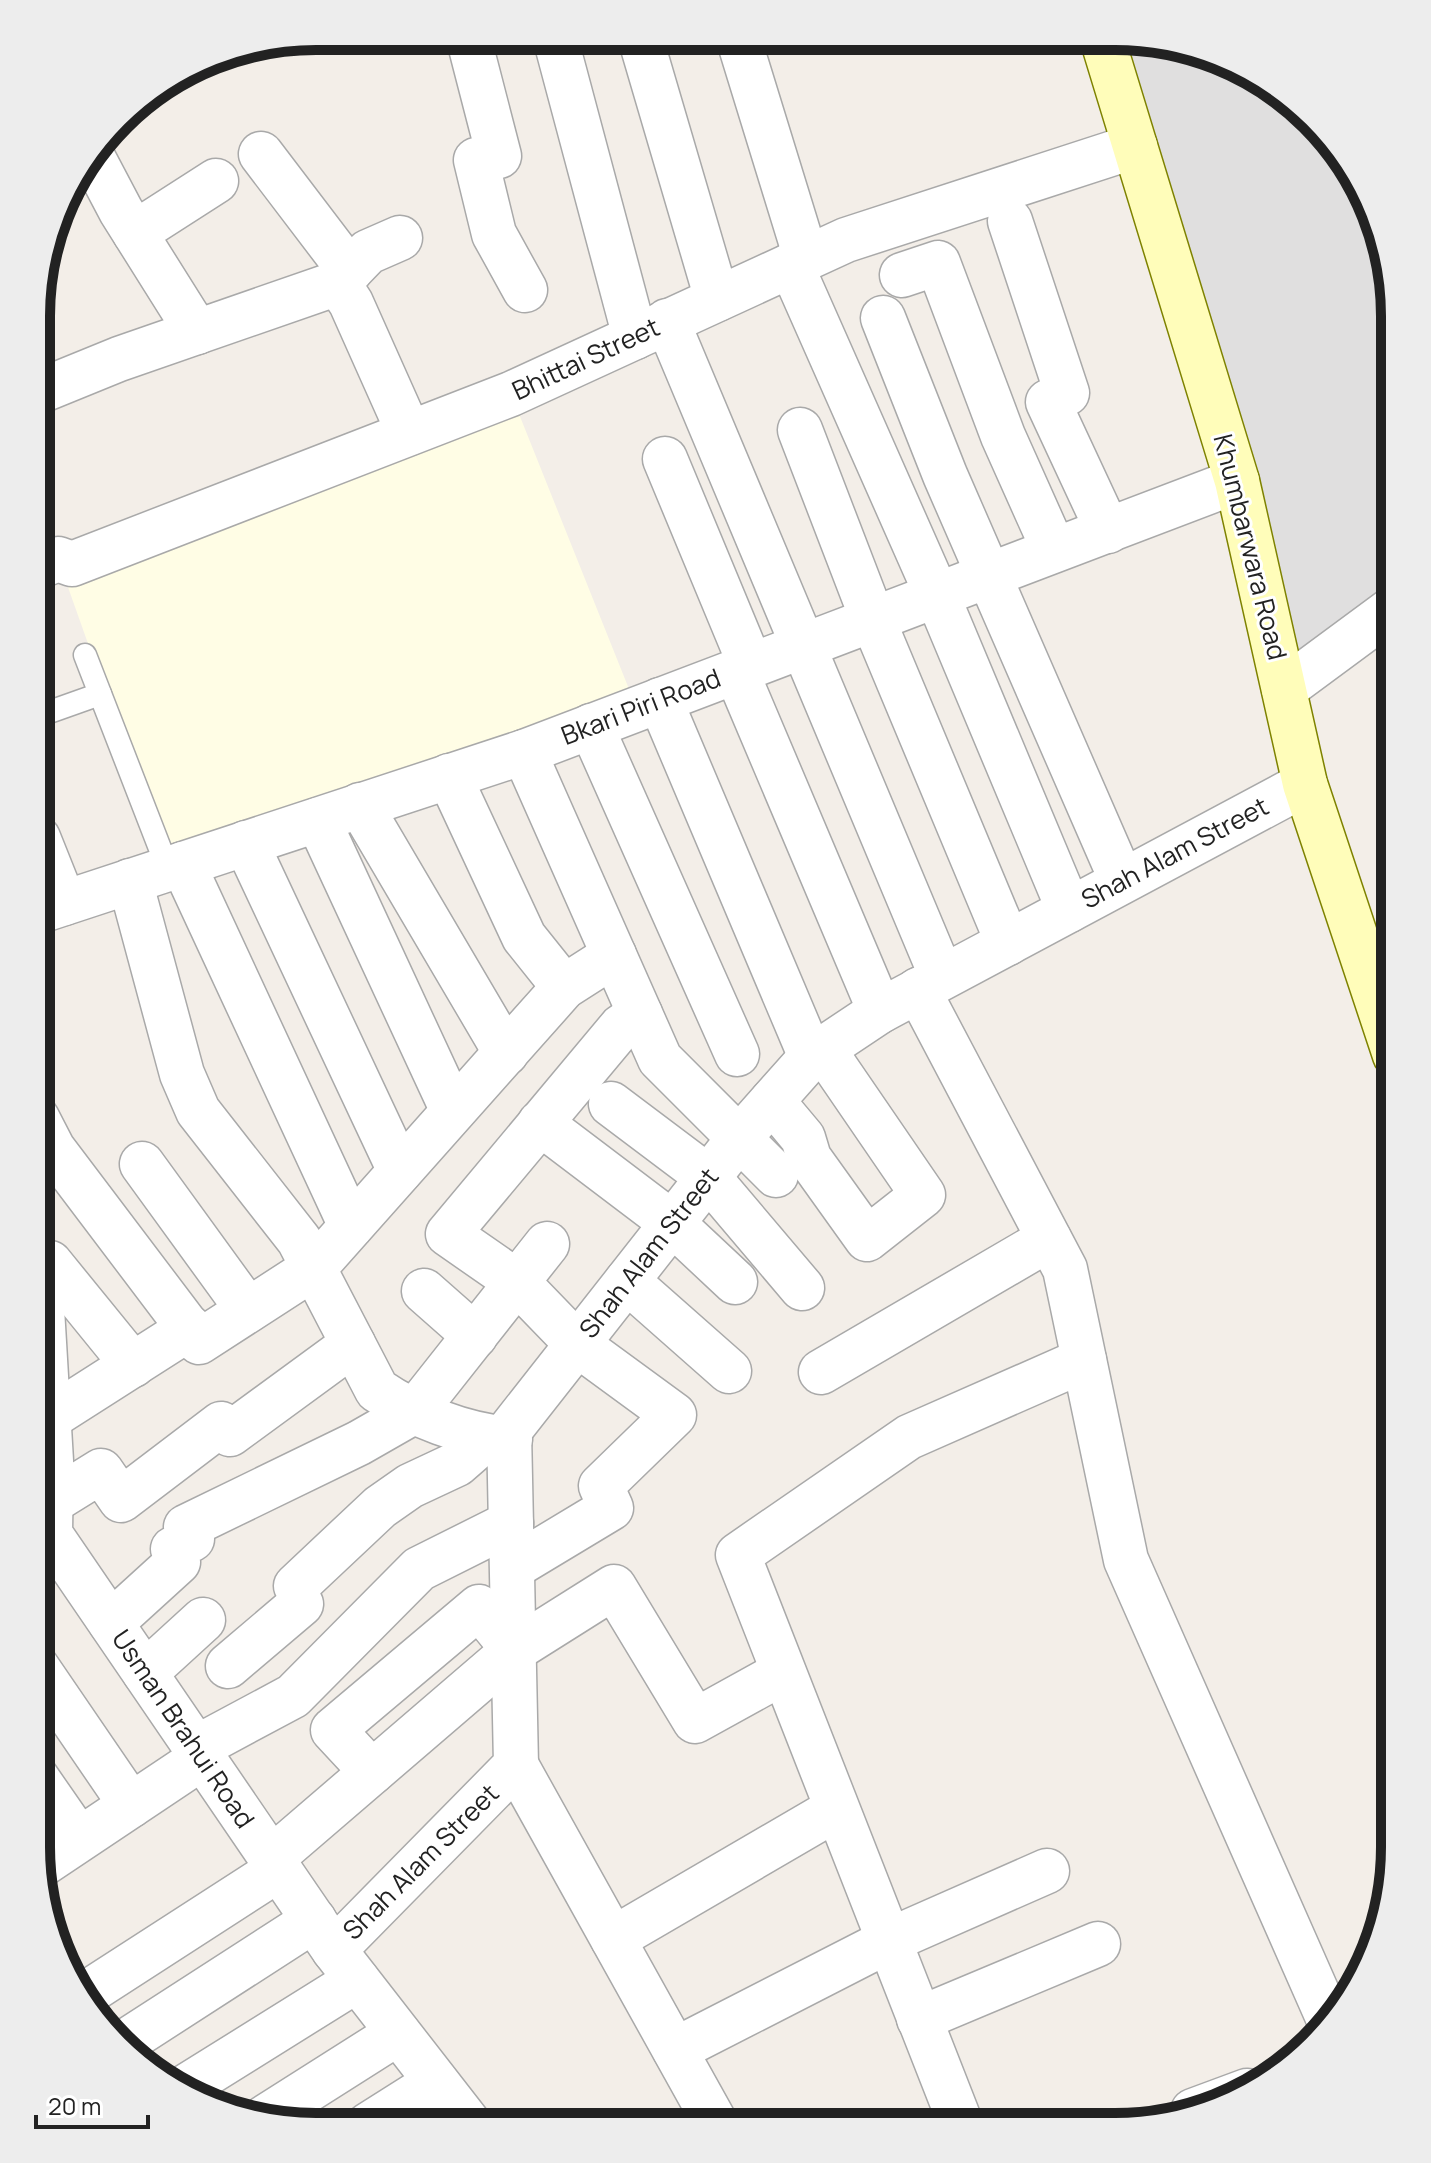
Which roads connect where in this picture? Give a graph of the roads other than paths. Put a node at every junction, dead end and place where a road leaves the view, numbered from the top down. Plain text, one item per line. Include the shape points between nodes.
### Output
1 (472, 50) edge
2 (559, 50) edge
3 (644, 50) edge
4 (741, 50) edge
5 (1106, 50) edge
6 (1135, 146) junction
7 (261, 154) dead end
8 (97, 165) edge
9 (216, 181) dead end
10 (1010, 221) dead end
11 (135, 233) junction
12 (400, 238) dead end
13 (798, 262) junction
14 (902, 275) dead end
15 (344, 277) junction
16 (525, 290) dead end
17 (717, 299) junction
18 (883, 318) dead end
19 (651, 329) junction
20 (197, 332) junction
21 (50, 387) edge
22 (800, 430) dead end
23 (409, 433) junction
24 (665, 459) dead end
25 (1237, 481) junction
26 (1108, 531) junction
27 (1054, 550) junction
28 (50, 562) edge
29 (991, 575) junction
30 (937, 595) junction
31 (1381, 617) edge
32 (873, 620) junction
33 (804, 646) junction
34 (85, 655) dead end
35 (744, 668) junction
36 (1284, 689) junction
37 (100, 694) junction
38 (660, 700) junction
39 (50, 712) edge
40 (591, 726) junction
41 (524, 752) junction
42 (449, 776) junction
43 (1305, 784) junction
44 (360, 805) junction
45 (318, 820) junction
46 (246, 843) junction
47 (160, 871) junction
48 (1122, 881) junction
49 (50, 908) edge
50 (1069, 910) junction
51 (1008, 943) junction
52 (614, 955) junction
53 (930, 984) junction
54 (564, 987) junction
55 (880, 1011) junction
56 (1381, 1011) edge
57 (791, 1013) junction
58 (640, 1014) junction
59 (506, 1053) junction
60 (817, 1053) junction
61 (737, 1054) junction
62 (691, 1089) junction
63 (772, 1101) junction
64 (611, 1104) dead end
65 (453, 1111) junction
66 (540, 1123) junction
67 (740, 1137) junction
68 (50, 1143) edge
69 (142, 1164) dead end
70 (400, 1171) junction
71 (776, 1175) dead end
72 (53, 1176) edge
73 (708, 1177) junction
74 (672, 1223) junction
75 (351, 1226) junction
76 (1049, 1239) junction
77 (547, 1244) dead end
78 (50, 1263) edge
79 (315, 1267) junction
80 (627, 1281) junction
81 (517, 1282) junction
82 (735, 1282) dead end
83 (802, 1288) dead end
84 (424, 1291) dead end
85 (248, 1310) junction
86 (190, 1328) junction
87 (475, 1336) junction
88 (353, 1344) junction
89 (577, 1344) junction
90 (1084, 1360) junction
91 (133, 1365) junction
92 (729, 1371) dead end
93 (821, 1372) dead end
94 (50, 1397) edge
95 (415, 1411) junction
96 (499, 1438) junction
97 (155, 1475) junction
98 (50, 1477) edge
99 (511, 1523) junction
100 (186, 1527) junction
101 (50, 1534) edge
102 (513, 1567) junction
103 (203, 1620) dead end
104 (111, 1623) junction
105 (263, 1636) junction
106 (514, 1650) junction
107 (228, 1666) dead end
108 (145, 1673) junction
109 (782, 1673) junction
110 (307, 1682) junction
111 (50, 1686) edge
112 (199, 1752) junction
113 (516, 1765) junction
114 (372, 1772) junction
115 (50, 1797) edge
116 (131, 1805) junction
117 (836, 1809) junction
118 (79, 1839) junction
119 (51, 1859) edge
120 (275, 1863) junction
121 (1047, 1871) dead end
122 (613, 1939) junction
123 (888, 1941) junction
124 (1098, 1944) dead end
125 (335, 1950) junction
126 (92, 1989) edge
127 (1325, 2010) edge
128 (919, 2019) junction
129 (398, 2033) junction
130 (132, 2039) edge
131 (675, 2050) junction
132 (192, 2082) edge
133 (436, 2082) junction
134 (276, 2110) edge
135 (387, 2113) edge
136 (461, 2113) edge
137 (710, 2113) edge
138 (956, 2113) edge

1 - 16 street via 499,156 476,160 494,234
2 - 19 street
3 - 17 street
4 - 13 street
5 - 6 main road, Khumbarwara Road
6 - 13 street, Bhittai Street via 846,240
6 - 25 main road, Khumbarwara Road
7 - 15 street
8 - 11 street
9 - 11 street
10 - 26 street via 1067,393 1048,402
11 - 20 street
12 - 15 street via 368,252
13 - 17 street, Bhittai Street
13 - 30 street
14 - 27 street via 938,263 1003,436
15 - 20 street
15 - 23 street
17 - 19 street, Bhittai Street
18 - 29 street
19 - 23 street, Bhittai Street via 511,394
19 - 33 street
20 - 21 street
22 - 32 street
23 - 28 street, Bhittai Street via 72,564
24 - 35 street
25 - 26 street, Bkari Piri Road
25 - 36 main road, Khumbarwara Road
26 - 27 street, Bkari Piri Road
27 - 29 street, Bkari Piri Road
29 - 30 street, Bkari Piri Road
29 - 48 street
30 - 32 street, Bkari Piri Road
30 - 50 street
31 - 36 street
32 - 33 street, Bkari Piri Road
32 - 51 street
33 - 35 street, Bkari Piri Road
33 - 53 street
34 - 37 lane
35 - 38 street, Bkari Piri Road
35 - 55 street
36 - 43 main road, Khumbarwara Road
37 - 39 lane
37 - 47 lane
38 - 40 street, Bkari Piri Road
38 - 57 street
40 - 41 street, Bkari Piri Road
40 - 61 street
41 - 42 street, Bkari Piri Road
41 - 52 street
42 - 44 street, Bkari Piri Road
42 - 54 street via 524,937
43 - 48 street, Shah Alam Street
43 - 56 main road, Khumbarwara Road
44 - 45 street, Bkari Piri Road
44 - 59 street
45 - 46 street, Bkari Piri Road
45 - 65 street
46 - 47 street, Bkari Piri Road
46 - 70 street
47 - 49 street, Bkari Piri Road
47 - 75 street
47 - 79 street via 182,1074 198,1111
48 - 50 street, Shah Alam Street
50 - 51 street, Shah Alam Street
51 - 53 street, Shah Alam Street
52 - 54 street
52 - 58 street
53 - 55 street, Shah Alam Street
53 - 76 street
54 - 59 street
55 - 60 street, Shah Alam Street
57 - 60 street
57 - 61 street
58 - 62 street via 660,1059
58 - 66 street via 621,1027
59 - 65 street
60 - 63 street, Shah Alam Street
60 - 63 street via 923,1195 867,1239 809,1158 803,1138
61 - 62 street
62 - 67 street
63 - 67 street, Shah Alam Street
64 - 73 street
65 - 70 street
66 - 74 street
66 - 81 street via 448,1234
67 - 71 street
67 - 73 street, Shah Alam Street
68 - 72 street
69 - 85 street
70 - 75 street
72 - 86 street
73 - 74 street, Shah Alam Street
73 - 83 street
74 - 80 street, Shah Alam Street
74 - 82 street
75 - 79 street
76 - 90 street via 1065,1269
76 - 93 street
77 - 81 street
78 - 91 street
79 - 85 street
79 - 88 street
80 - 89 street, Shah Alam Street
80 - 92 street
81 - 87 street
81 - 89 street
84 - 87 street
85 - 86 street via 199,1342
86 - 91 street
87 - 95 street
88 - 95 street via 377,1390
88 - 97 street via 230,1434 221,1424
89 - 96 street, Shah Alam Street
89 - 102 street via 674,1415 601,1486 611,1508
90 - 109 street via 909,1437 738,1555
90 - 127 street via 1126,1560
91 - 94 street
95 - 96 street
95 - 100 street
96 - 99 street, Shah Alam Street
96 - 105 street via 380,1507
97 - 98 street via 121,1500 101,1471
97 - 100 street
99 - 102 street, Shah Alam Street
99 - 110 street via 419,1569
100 - 104 street via 192,1539 173,1549 178,1562
101 - 104 street, Usman Brahui Road
102 - 106 street, Shah Alam Street
103 - 108 street
104 - 108 street, Usman Brahui Road
105 - 107 street
105 - 110 street
106 - 109 street via 614,1587 695,1721
106 - 113 street, Shah Alam Street
106 - 114 street
106 - 114 street via 479,1607 333,1730
108 - 112 street, Usman Brahui Road
109 - 117 street
110 - 112 street via 293,1696
111 - 116 street
112 - 116 street
112 - 120 street, Usman Brahui Road
113 - 122 street
113 - 125 street, Shah Alam Street
114 - 120 street
115 - 118 street
116 - 118 street
117 - 122 street
117 - 123 street
118 - 119 street
120 - 125 street, Usman Brahui Road
120 - 126 street
121 - 123 street
122 - 131 street
123 - 128 street
123 - 131 street
124 - 128 street
125 - 129 street, Usman Brahui Road
125 - 130 street
125 - 132 street
128 - 138 street
129 - 133 street, Usman Brahui Road
129 - 134 street
131 - 137 street
133 - 135 street
133 - 136 street, Usman Brahui Road

